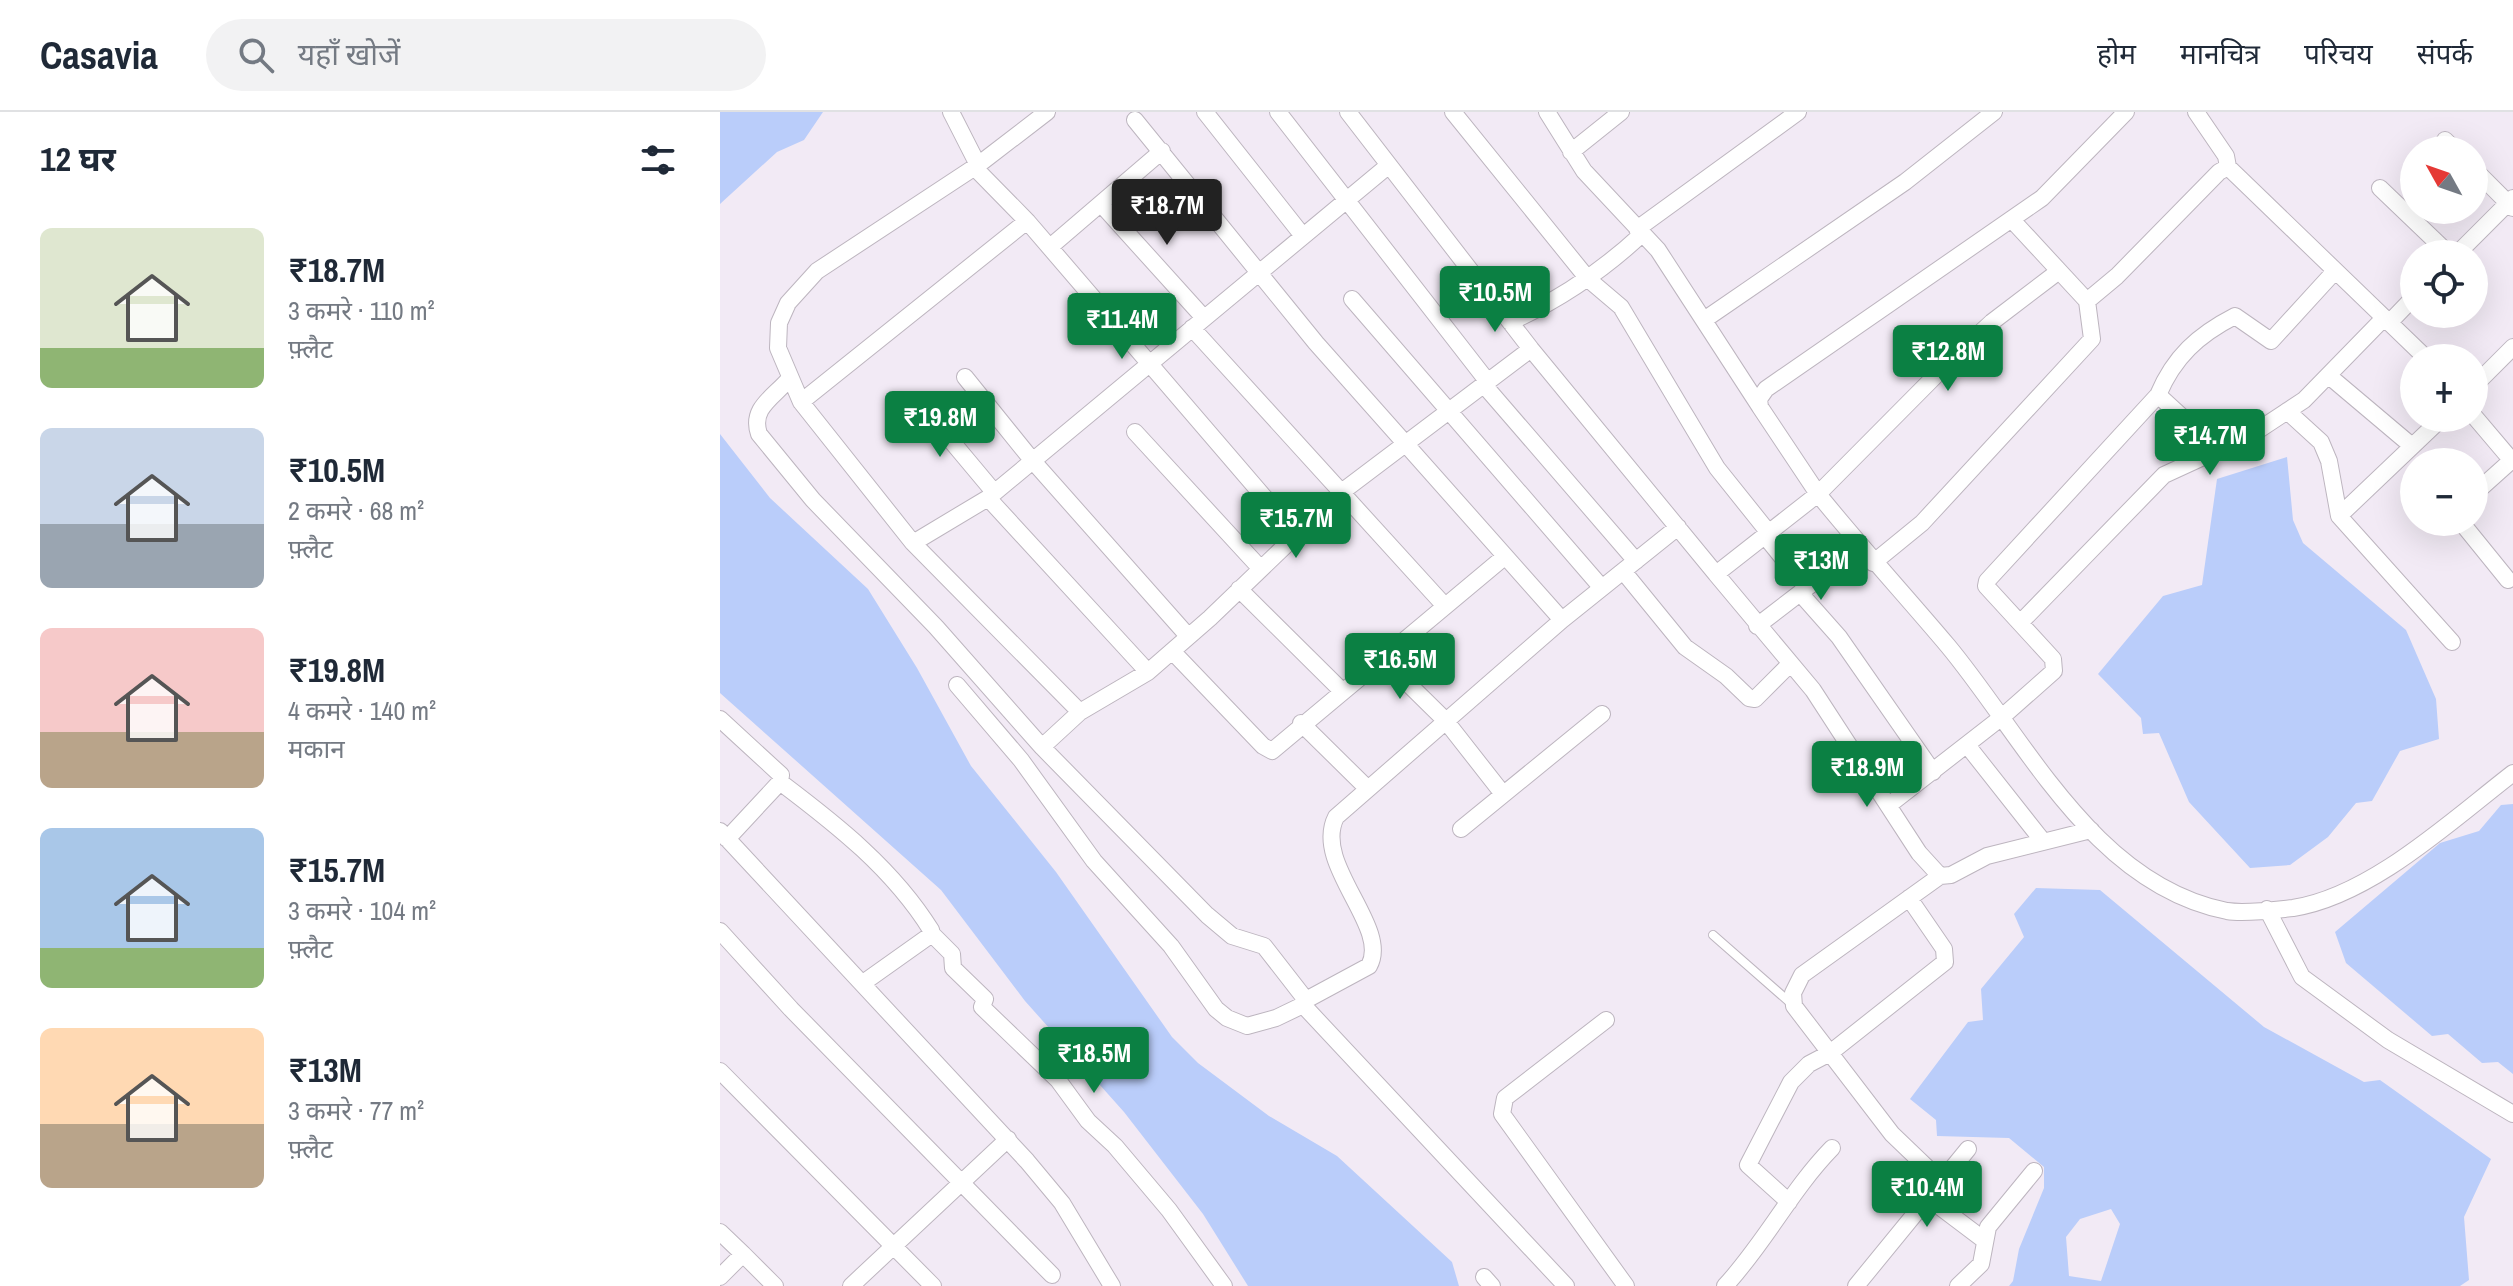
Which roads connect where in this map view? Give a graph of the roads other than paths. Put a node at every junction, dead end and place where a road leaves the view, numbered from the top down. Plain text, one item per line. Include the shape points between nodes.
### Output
1 (951, 112) edge
2 (1047, 112) edge
3 (1205, 112) edge
4 (1278, 112) edge
5 (1348, 112) edge
6 (1453, 112) edge
7 (1547, 112) edge
8 (1621, 112) edge
9 (1798, 112) edge
10 (1994, 112) edge
11 (2126, 112) edge
12 (2196, 112) edge
13 (1135, 120) dead end
14 (1162, 151) junction
15 (1571, 152) junction
16 (1389, 165) junction
17 (976, 166) junction
18 (2228, 167) junction
19 (2488, 182) edge
20 (2380, 188) dead end
21 (1346, 201) junction
22 (2511, 203) edge
23 (1101, 204) junction
24 (2012, 220) junction
25 (1027, 221) junction
26 (1639, 232) junction
27 (1303, 236) junction
28 (2434, 240) edge
29 (2472, 240) edge
30 (1050, 247) junction
31 (1261, 271) junction
32 (2059, 271) junction
33 (2335, 271) junction
34 (1588, 279) junction
35 (1352, 299) dead end
36 (2087, 301) junction
37 (2400, 308) edge
38 (1704, 320) junction
39 (2386, 320) junction
40 (1510, 322) junction
41 (1198, 323) junction
42 (2411, 344) edge
43 (2513, 347) edge
44 (1531, 349) junction
45 (1150, 363) junction
46 (2488, 372) edge
47 (2329, 376) junction
48 (965, 377) dead end
49 (789, 379) junction
50 (1486, 384) junction
51 (2158, 395) junction
52 (917, 400) dead end
53 (801, 402) junction
54 (1760, 407) junction
55 (1449, 411) junction
56 (2287, 411) junction
57 (1135, 432) dead end
58 (2430, 432) edge
59 (2488, 432) edge
60 (1406, 443) junction
61 (2403, 448) edge
62 (2416, 448) edge
63 (2219, 451) junction
64 (1032, 460) junction
65 (2512, 461) edge
66 (2400, 464) edge
67 (2488, 482) edge
68 (1339, 494) junction
69 (1818, 494) junction
70 (991, 495) junction
71 (2339, 516) junction
72 (1678, 527) junction
73 (1295, 533) junction
74 (1767, 534) junction
75 (2472, 536) edge
76 (913, 543) junction
77 (1860, 547) junction
78 (1503, 558) junction
79 (1873, 563) junction
80 (1629, 566) junction
81 (1261, 569) junction
82 (1716, 574) junction
83 (2508, 580) dead end
84 (1602, 588) junction
85 (1239, 589) junction
86 (1803, 591) junction
87 (1444, 605) junction
88 (1562, 620) junction
89 (2020, 623) junction
90 (1757, 626) junction
91 (1188, 636) junction
92 (2452, 642) dead end
93 (1172, 651) junction
94 (1381, 657) junction
95 (1789, 665) junction
96 (1148, 672) junction
97 (957, 685) dead end
98 (1341, 690) junction
99 (1080, 712) junction
100 (1602, 714) dead end
101 (2002, 717) junction
102 (720, 719) edge
103 (1445, 720) junction
104 (1301, 723) junction
105 (1967, 745) junction
106 (1042, 747) junction
107 (1933, 772) junction
108 (2513, 773) edge
109 (780, 782) junction
110 (1368, 789) junction
111 (1503, 794) junction
112 (1889, 805) junction
113 (1461, 829) dead end
114 (2091, 830) junction
115 (2042, 840) junction
116 (725, 843) edge
117 (1940, 876) junction
118 (1909, 898) junction
119 (2267, 909) junction
120 (720, 931) edge
121 (932, 934) junction
122 (1713, 935) dead end
123 (863, 983) junction
124 (1304, 1002) junction
125 (1794, 1006) junction
126 (1606, 1020) dead end
127 (1830, 1053) junction
128 (720, 1071) edge
129 (2513, 1114) edge
130 (1008, 1139) junction
131 (1832, 1148) dead end
132 (1968, 1149) dead end
133 (2034, 1171) dead end
134 (1941, 1181) junction
135 (961, 1183) junction
136 (1927, 1197) junction
137 (1789, 1202) junction
138 (720, 1232) edge
139 (1984, 1240) junction
140 (892, 1247) junction
141 (743, 1254) junction
142 (1052, 1275) dead end
143 (720, 1277) edge
144 (775, 1286) edge
145 (851, 1286) edge
146 (933, 1286) edge
147 (1112, 1286) edge
148 (1224, 1286) edge
149 (1566, 1286) edge
150 (1626, 1286) edge
151 (1725, 1286) edge
152 (1856, 1286) edge
153 (1958, 1286) edge

1 - 17 street
2 - 17 street
3 - 27 street
4 - 21 street
5 - 16 street
6 - 34 street
7 - 15 street
8 - 15 street
9 - 26 street
10 - 38 street via 1905,182
11 - 24 street via 2042,198
12 - 18 street
13 - 14 street
14 - 23 street
14 - 31 street
15 - 26 street
16 - 21 street
16 - 40 street
17 - 25 street
17 - 49 street via 799,288 779,323 778,348
18 - 33 street
18 - 36 street
19 - 22 street
20 - 28 street
21 - 27 street
21 - 50 street
22 - 29 street
23 - 30 street
23 - 41 street
24 - 32 street
24 - 54 street via 1766,389
25 - 30 street
25 - 53 street
26 - 34 street
26 - 38 street via 1658,250
27 - 31 street
30 - 45 street
31 - 41 street
31 - 60 street via 1316,343
32 - 36 street
32 - 69 street via 1954,357
33 - 39 street
33 - 51 street via 2271,341 2235,316 2197,339 2168,372
34 - 40 street
34 - 74 street via 1633,323 1717,468
35 - 55 street
36 - 79 street via 2092,339 1922,523
37 - 39 street
38 - 54 street
39 - 42 street
39 - 47 street
40 - 44 street
41 - 45 street
41 - 68 street
43 - 46 street
44 - 50 street
44 - 72 street
45 - 64 street
45 - 73 street
47 - 56 street
47 - 61 street
48 - 64 street
49 - 53 street
49 - 106 street via 759,410 759,434 813,500
50 - 55 street
50 - 80 street
51 - 63 street
51 - 89 street via 1987,581
52 - 70 street
53 - 76 street
54 - 69 street
55 - 60 street
55 - 84 street
56 - 63 street
56 - 71 street via 2321,442
57 - 81 street
58 - 62 street
59 - 65 street
60 - 68 street
60 - 78 street
63 - 89 street via 2164,475
64 - 70 street
64 - 91 street
65 - 67 street
66 - 71 street
68 - 73 street
68 - 87 street
69 - 74 street
69 - 77 street
70 - 76 street
70 - 96 street
71 - 92 street
72 - 80 street
72 - 82 street
73 - 81 street
74 - 82 street
74 - 86 street
75 - 83 street
76 - 99 street
77 - 79 street
77 - 86 street
78 - 87 street
78 - 88 street
79 - 101 street
80 - 84 street
80 - 95 street via 1685,647 1749,698 1755,699
81 - 85 street
82 - 90 street
84 - 88 street
85 - 91 street
85 - 98 street
86 - 90 street
86 - 107 street
87 - 94 street
88 - 103 street
89 - 101 street via 2056,665
90 - 95 street
91 - 93 street
93 - 96 street
93 - 104 street via 1268,751
94 - 98 street
94 - 103 street
95 - 112 street via 1813,690
96 - 99 street
97 - 124 street via 1021,760 1094,861 1171,946 1216,1009 1247,1026
98 - 104 street
99 - 106 street
100 - 111 street
101 - 105 street
101 - 114 street
102 - 109 street via 780,773
103 - 110 street
103 - 111 street
104 - 110 street
105 - 107 street
105 - 115 street
106 - 124 street via 1225,933 1264,946
107 - 112 street
108 - 119 street via 2416,848 2349,890 2295,908
109 - 116 street
109 - 121 street via 865,850 905,893
110 - 124 street via 1336,817 1331,839 1346,887 1374,943 1373,958 1369,966
111 - 113 street
112 - 117 street
114 - 115 street
114 - 119 street via 2131,866 2180,897 2229,911
115 - 117 street
116 - 123 street
117 - 118 street
118 - 125 street via 1802,975 1793,993
118 - 127 street via 1944,949 1945,962
119 - 129 street via 2302,977 2388,1040
120 - 135 street
121 - 123 street
121 - 148 street via 952,954 953,968 985,999 982,1007 1058,1080 1169,1210
122 - 125 lane
123 - 130 street
124 - 149 street
125 - 127 street
126 - 150 street via 1505,1098 1502,1114
127 - 134 street via 1892,1134
127 - 137 street via 1791,1082 1749,1161 1749,1168
128 - 140 street
130 - 135 street
130 - 147 street via 1062,1203
131 - 137 street
132 - 134 street
133 - 139 street via 1988,1227
134 - 136 street
135 - 140 street
135 - 142 street
136 - 139 street
136 - 152 street
137 - 151 street
138 - 141 street
139 - 153 street via 1981,1264
140 - 145 street
140 - 146 street
141 - 143 street
141 - 144 street

